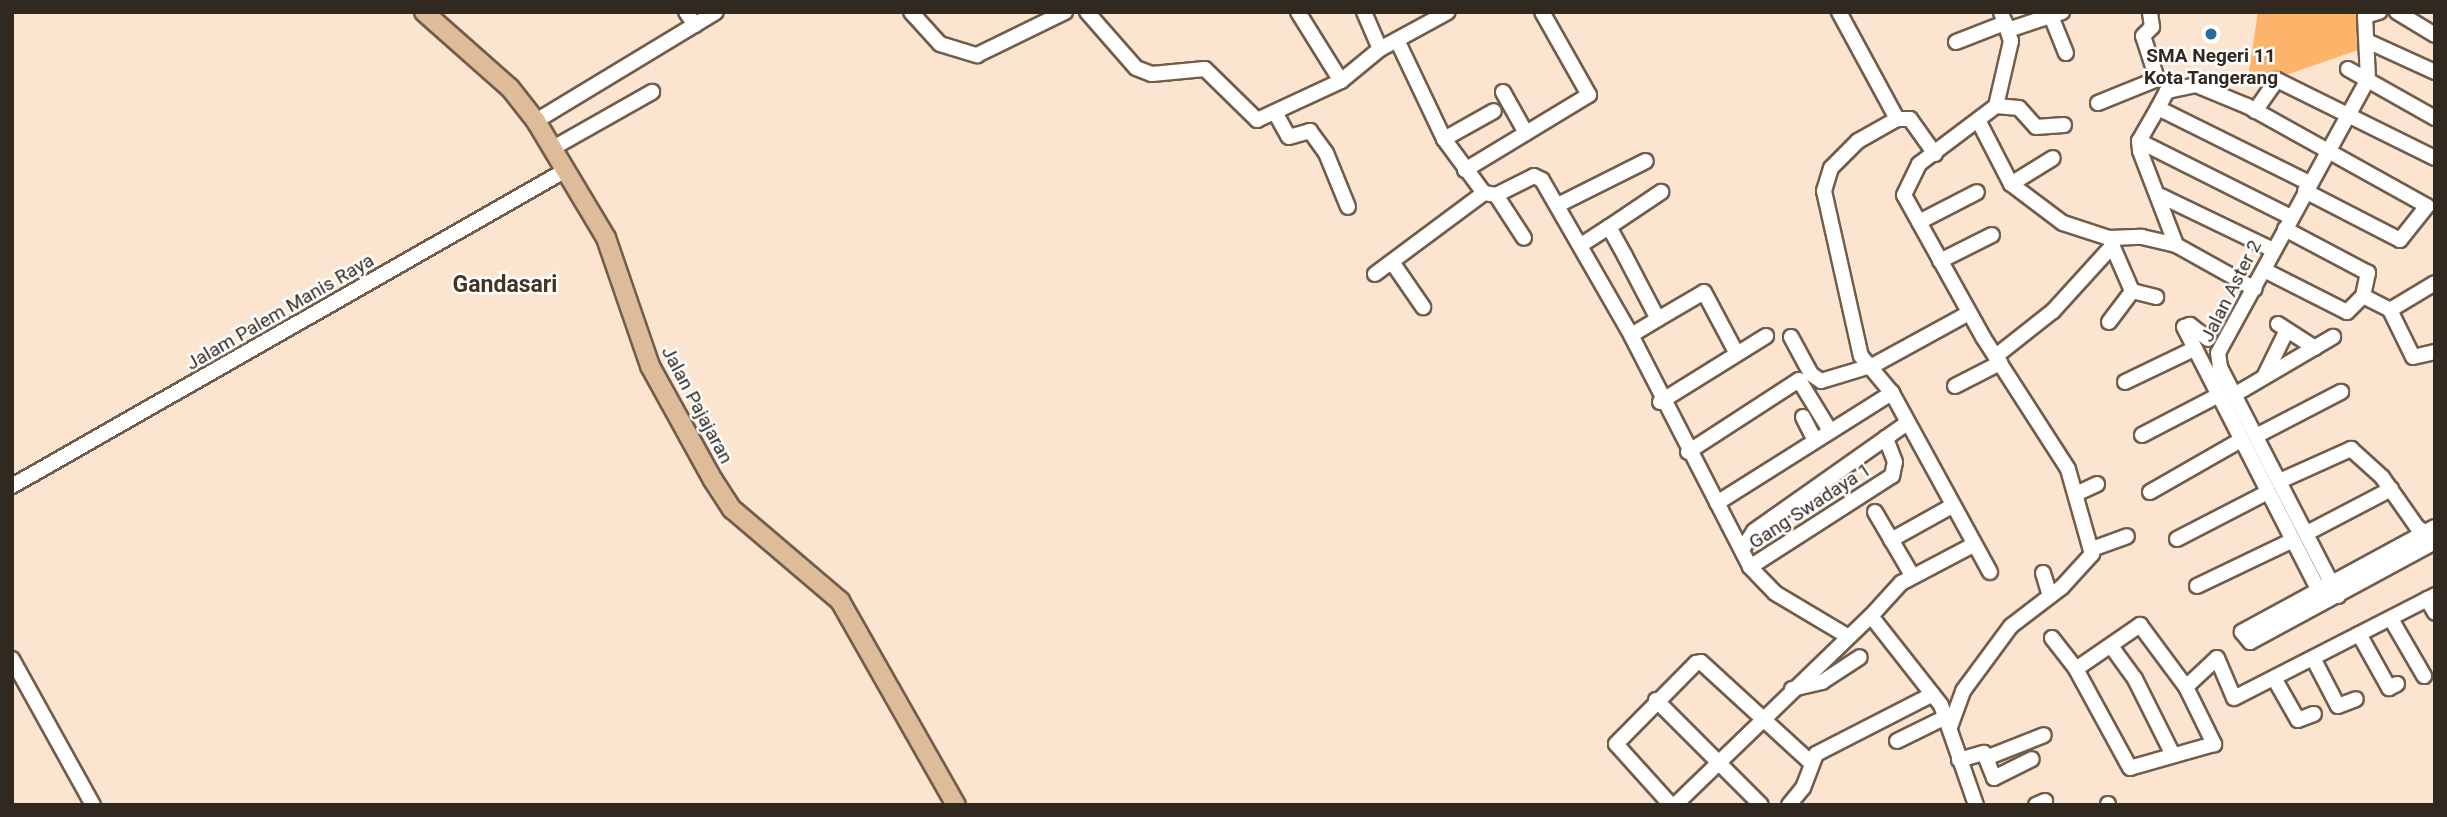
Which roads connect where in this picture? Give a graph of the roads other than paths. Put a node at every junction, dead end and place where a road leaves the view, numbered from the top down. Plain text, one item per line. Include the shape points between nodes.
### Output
1 (424, 12) edge
2 (716, 12) edge
3 (911, 12) edge
4 (1065, 12) edge
5 (1087, 12) edge
6 (1298, 12) edge
7 (1364, 12) edge
8 (1448, 12) edge
9 (1542, 12) edge
10 (1839, 12) edge
11 (2150, 12) edge
12 (2397, 12) edge
13 (2369, 13) edge
14 (2058, 14) edge
15 (690, 18) edge
16 (2005, 22) edge
17 (2434, 33) edge
18 (1398, 40) junction
19 (2367, 41) junction
20 (1956, 43) dead end
21 (1380, 49) junction
22 (2066, 53) dead end
23 (2348, 69) dead end
24 (2435, 72) edge
25 (2368, 79) junction
26 (1341, 82) junction
27 (652, 92) dead end
28 (1503, 92) dead end
29 (2098, 103) dead end
30 (1996, 106) junction
31 (2160, 109) junction
32 (1494, 111) dead end
33 (2255, 111) junction
34 (2348, 113) junction
35 (1276, 114) junction
36 (2435, 118) edge
37 (1897, 119) junction
38 (1978, 120) junction
39 (536, 121) junction
40 (2064, 125) dead end
41 (1526, 133) junction
42 (1444, 139) junction
43 (2140, 141) junction
44 (553, 148) junction
45 (2327, 151) junction
46 (1935, 154) junction
47 (2053, 158) dead end
48 (2435, 158) edge
49 (1646, 161) dead end
50 (566, 170) junction
51 (1465, 170) junction
52 (2011, 184) junction
53 (2307, 187) junction
54 (1661, 192) dead end
55 (1977, 192) dead end
56 (1490, 194) junction
57 (2161, 196) junction
58 (1558, 205) junction
59 (1348, 207) dead end
60 (1919, 222) junction
61 (2288, 223) junction
62 (1609, 227) junction
63 (1992, 235) dead end
64 (1524, 238) dead end
65 (2111, 241) junction
66 (1581, 245) junction
67 (2176, 245) junction
68 (2273, 250) junction
69 (1940, 261) junction
70 (1392, 262) junction
71 (2264, 270) junction
72 (1375, 274) dead end
73 (2435, 283) edge
74 (2255, 289) junction
75 (2132, 291) junction
76 (2156, 296) dead end
77 (2363, 296) junction
78 (1423, 307) dead end
79 (2390, 310) junction
80 (1969, 313) junction
81 (1658, 319) junction
82 (2109, 322) dead end
83 (1631, 335) junction
84 (1766, 335) dead end
85 (1791, 337) dead end
86 (2333, 337) dead end
87 (2208, 340) dead end
88 (2315, 348) junction
89 (2194, 349) junction
90 (2435, 352) edge
91 (1737, 354) junction
92 (1998, 360) junction
93 (1876, 363) junction
94 (2264, 377) junction
95 (2125, 382) dead end
96 (1955, 386) dead end
97 (2341, 392) dead end
98 (1892, 393) junction
99 (2235, 395) junction
100 (2217, 396) junction
101 (1660, 402) junction
102 (1803, 417) dead end
103 (1907, 423) junction
104 (1829, 429) junction
105 (2142, 435) dead end
106 (2256, 436) junction
107 (1886, 438) junction
108 (1814, 439) junction
109 (2239, 441) junction
110 (1688, 452) junction
111 (2282, 480) junction
112 (2097, 484) dead end
113 (12, 486) edge
114 (2392, 489) junction
115 (2150, 492) dead end
116 (2078, 493) junction
117 (2266, 493) junction
118 (1717, 503) junction
119 (1952, 506) junction
120 (1875, 512) dead end
121 (2307, 533) junction
122 (2127, 536) dead end
123 (2427, 538) edge
124 (2177, 539) dead end
125 (1891, 540) junction
126 (2291, 541) junction
127 (1973, 545) junction
128 (1743, 548) junction
129 (2092, 549) junction
130 (1750, 567) junction
131 (1990, 572) dead end
132 (2043, 573) dead end
133 (1912, 575) junction
134 (2197, 586) dead end
135 (2329, 589) junction
136 (2050, 596) junction
137 (2431, 597) edge
138 (2435, 612) edge
139 (1871, 616) junction
140 (2391, 619) junction
141 (2359, 634) junction
142 (1847, 636) junction
143 (2053, 638) dead end
144 (2111, 646) junction
145 (1860, 657) dead end
146 (2313, 658) junction
147 (12, 659) edge
148 (2076, 669) junction
149 (2424, 677) dead end
150 (2274, 678) junction
151 (2398, 684) dead end
152 (2186, 687) junction
153 (1792, 689) junction
154 (1933, 694) junction
155 (2356, 699) dead end
156 (1656, 700) junction
157 (2314, 714) dead end
158 (1763, 720) junction
159 (1948, 722) junction
160 (2043, 735) dead end
161 (1897, 741) dead end
162 (2173, 755) junction
163 (1986, 758) junction
164 (2032, 759) dead end
165 (1959, 760) junction
166 (1718, 762) junction
167 (1810, 762) junction
168 (93, 805) edge
169 (956, 805) edge
170 (1673, 805) edge
171 (1761, 805) edge
172 (1789, 805) edge
173 (1976, 805) edge

1 - 39 main road, Jalan Pajajaran via 510,88
2 - 15 street
3 - 4 street via 940,44 977,55
5 - 35 street via 1136,68 1152,74 1205,69 1252,119
6 - 26 street
7 - 21 street
8 - 18 street
9 - 41 street via 1589,95
10 - 37 street
11 - 29 street via 2152,27 2143,36 2157,79
12 - 17 street
13 - 19 street
14 - 16 street
14 - 22 street
15 - 39 street
16 - 20 street
16 - 30 street via 2011,41
18 - 21 street
18 - 42 street
19 - 24 street
19 - 25 street
21 - 26 street
23 - 25 street
25 - 34 street, Jalan Aster 2
25 - 36 street
26 - 35 street
27 - 44 street
28 - 41 street
30 - 38 street
30 - 40 street via 2020,108 2033,126
31 - 33 street via 2172,87 2196,85
31 - 43 street
31 - 53 street
32 - 42 street
33 - 34 street via 2277,80
33 - 45 street
34 - 45 street, Jalan Aster 2
34 - 48 street
35 - 59 street via 1289,137 1311,131 1326,153
37 - 46 street via 1910,119
37 - 93 street via 1857,141 1831,167 1825,184 1859,351
38 - 46 street
38 - 52 street
39 - 44 main road, Jalan Pajajaran
41 - 51 street
42 - 51 street
43 - 57 street
43 - 61 street
44 - 50 main road, Jalan Pajajaran
45 - 53 street, Jalan Aster 2
45 - 53 street via 2427,204 2397,239
46 - 60 street via 1914,169 1904,191
47 - 52 street
49 - 58 street
50 - 113 street, Jalam Palem Manis Raya
50 - 169 main road, Jalan Pajajaran via 613,253 650,366 713,480 732,509 840,601
51 - 56 street
52 - 65 street via 2075,230
53 - 61 street, Jalan Aster 2
54 - 62 street
55 - 60 street
56 - 58 street via 1534,176
56 - 64 street
56 - 70 street
57 - 67 street
57 - 68 street
58 - 66 street
60 - 69 street
61 - 68 street, Jalan Aster 2
61 - 77 street via 2368,273
62 - 66 street
62 - 81 street
63 - 69 street
65 - 67 street via 2142,237
65 - 75 street
65 - 92 street via 2053,311
66 - 83 street
67 - 74 street
68 - 71 street, Jalan Aster 2
69 - 80 street
70 - 72 street
70 - 78 street
71 - 74 street, Jalan Aster 2
71 - 77 street via 2347,313
73 - 79 street
74 - 99 street, Jalan Aster 2 via 2218,353
75 - 76 street
75 - 82 street
77 - 79 street
79 - 90 street via 2413,357
80 - 92 street
80 - 93 street
81 - 83 street
81 - 91 street via 1703,292
83 - 101 street
84 - 91 street
85 - 93 street via 1817,381
86 - 88 street
87 - 89 street via 2187,325 2183,329
88 - 94 street
88 - 94 street via 2282,328
89 - 95 street
89 - 100 street
91 - 101 street
92 - 96 street
92 - 116 street via 2051,438
93 - 98 street
94 - 99 street
97 - 106 street
98 - 103 street
98 - 104 street
99 - 106 street, Jalan Aster 2
100 - 105 street
100 - 109 street
101 - 110 street
102 - 108 street
103 - 107 street
103 - 119 street
104 - 108 street
104 - 110 street via 1800,380
106 - 111 street, Jalan Aster 2
107 - 128 street via 1754,531
107 - 130 street, Gang Swadaya 1 via 1895,462 1892,476
108 - 118 street
109 - 115 street
109 - 117 street
110 - 118 street
111 - 114 street via 2347,449
111 - 121 street, Jalan Aster 2
112 - 116 street
114 - 121 street
114 - 123 street
116 - 129 street
117 - 124 street
117 - 126 street
118 - 128 street
119 - 125 street
119 - 127 street
120 - 125 street
121 - 135 street, Jalan Aster 2
122 - 129 street
123 - 135 street
125 - 133 street
126 - 134 street
126 - 135 street
127 - 131 street
127 - 133 street
128 - 130 street
129 - 136 street via 2082,568
130 - 142 street via 1774,593
132 - 136 street
133 - 139 street
135 - 135 street via 2248,642 2243,628
136 - 159 street via 2011,626 1963,691
137 - 138 street
137 - 140 street
139 - 142 street
139 - 154 street
140 - 141 street
140 - 149 street
141 - 146 street
141 - 151 street via 2389,688
142 - 153 street
143 - 148 street
144 - 148 street
144 - 152 street via 2140,625
144 - 162 street via 2135,679
145 - 153 street via 1822,682
146 - 150 street
146 - 155 street via 2338,706
147 - 168 street
148 - 162 street via 2130,768
150 - 152 street via 2234,698 2217,658
150 - 157 street via 2298,720
152 - 162 street via 2214,744
153 - 158 street
154 - 159 street
154 - 167 street
156 - 158 street via 1701,662
156 - 166 street
156 - 170 street via 1616,744
158 - 166 street
158 - 167 street
159 - 161 street
159 - 165 street
160 - 163 street
163 - 164 street via 1993,778
163 - 165 street via 1980,752
165 - 173 street
166 - 170 street
166 - 171 street
167 - 172 street via 1803,788

